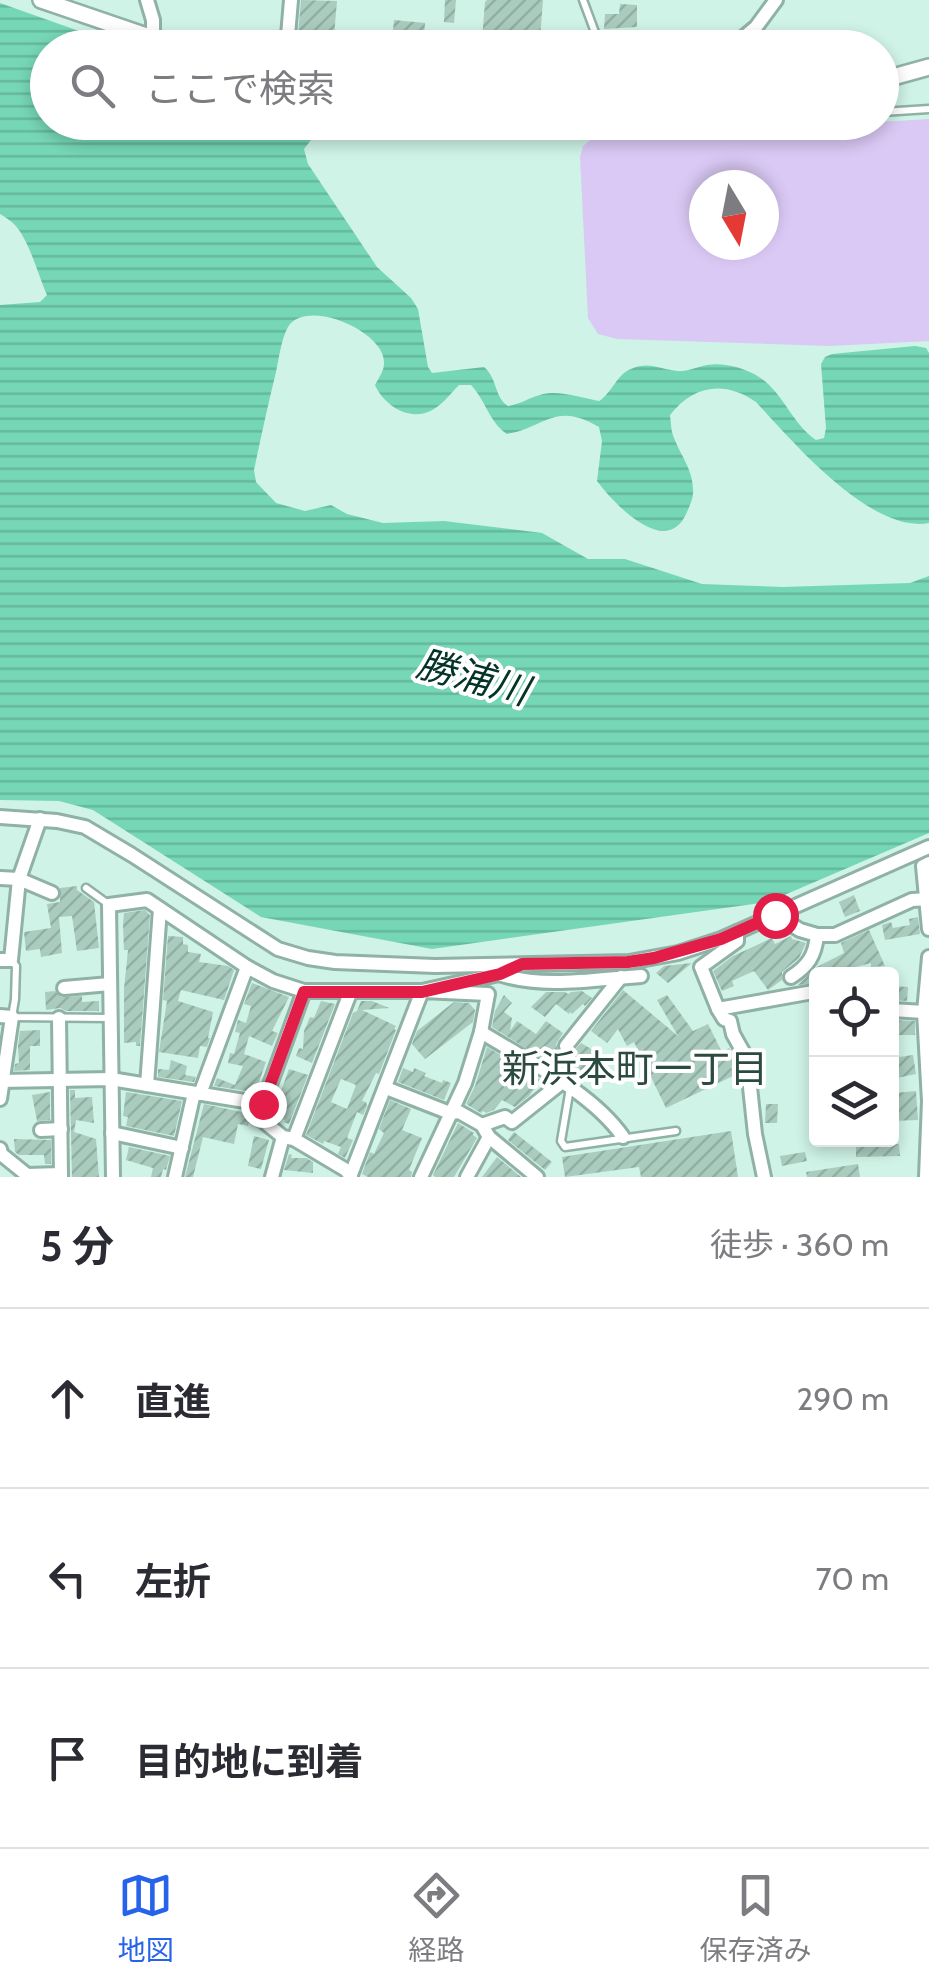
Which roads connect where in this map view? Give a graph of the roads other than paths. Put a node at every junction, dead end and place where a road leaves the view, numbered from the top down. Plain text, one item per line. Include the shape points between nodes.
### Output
1 (42, 0) edge
2 (148, 0) edge
3 (291, 0) edge
4 (583, 0) edge
5 (776, 0) edge
6 (127, 30) edge
7 (153, 30) edge
8 (288, 30) edge
9 (593, 30) edge
10 (752, 30) edge
11 (929, 67) edge
12 (899, 75) edge
13 (929, 110) edge
14 (899, 111) edge
15 (0, 817) edge
16 (40, 820) junction
17 (929, 847) edge
18 (929, 862) edge
19 (0, 878) edge
20 (19, 879) junction
21 (86, 888) dead end
22 (52, 893) dead end
23 (928, 899) edge
24 (109, 904) junction
25 (160, 909) junction
26 (775, 915) junction
27 (929, 929) edge
28 (736, 932) junction
29 (817, 936) junction
30 (929, 956) edge
31 (5, 960) edge
32 (522, 964) junction
33 (247, 966) junction
34 (500, 974) junction
35 (642, 976) dead end
36 (791, 977) dead end
37 (621, 978) junction
38 (110, 984) junction
39 (64, 988) dead end
40 (304, 992) junction
41 (422, 992) junction
42 (350, 993) junction
43 (807, 997) dead end
44 (718, 1009) junction
45 (899, 1010) edge
46 (924, 1012) junction
47 (6, 1016) edge
48 (59, 1018) junction
49 (110, 1018) junction
50 (481, 1032) junction
51 (927, 1042) edge
52 (566, 1046) dead end
53 (61, 1080) junction
54 (111, 1080) junction
55 (1, 1081) edge
56 (147, 1084) junction
57 (566, 1085) junction
58 (386, 1088) junction
59 (197, 1093) junction
60 (0, 1099) edge
61 (929, 1101) edge
62 (263, 1104) junction
63 (450, 1114) junction
64 (61, 1129) junction
65 (41, 1130) dead end
66 (486, 1131) junction
67 (676, 1131) dead end
68 (112, 1133) junction
69 (623, 1137) junction
70 (288, 1138) junction
71 (182, 1148) junction
72 (0, 1152) edge
73 (61, 1176) edge
74 (112, 1177) edge
75 (176, 1177) edge
76 (272, 1177) edge
77 (350, 1177) edge
78 (420, 1177) edge
79 (467, 1177) edge
80 (537, 1177) edge
81 (764, 1177) edge
82 (926, 1177) edge

1 - 6 street
2 - 7 street
3 - 8 street
4 - 9 lane
5 - 10 street
11 - 12 street
13 - 14 lane
15 - 16 street
16 - 20 street
16 - 32 street via 85,828 266,942 308,958
17 - 26 street
18 - 23 street
19 - 20 street
20 - 22 street
20 - 31 street
21 - 24 lane
23 - 27 street
23 - 29 street
24 - 25 street via 147,900
24 - 38 street
25 - 33 street
25 - 56 street
26 - 28 street
26 - 29 street
28 - 32 street via 628,962
28 - 44 street via 737,941 701,967
29 - 36 street via 812,959
30 - 46 street
31 - 47 lane via 16,966 15,999
32 - 34 street
33 - 40 street
33 - 59 street
34 - 37 street via 546,982
34 - 41 street
35 - 37 street
37 - 52 street
38 - 39 street
38 - 49 street
40 - 42 street
40 - 62 street
41 - 42 street
41 - 50 street via 488,994
41 - 58 street
42 - 70 street
43 - 44 street
44 - 81 street via 747,1059
45 - 46 street
46 - 51 street
47 - 48 lane
47 - 55 street
48 - 49 lane
48 - 53 street
49 - 54 street
50 - 57 street
50 - 63 street
51 - 61 street
53 - 54 street
53 - 55 street
53 - 64 street
54 - 56 street
54 - 68 street
55 - 60 street
56 - 59 street
57 - 66 street via 512,1122 504,1117
57 - 69 street
57 - 69 lane via 566,1148
58 - 63 street
58 - 77 street
59 - 62 street
59 - 71 street
61 - 82 street
62 - 70 street via 262,1120
63 - 66 street via 458,1112
63 - 78 street
64 - 65 street
64 - 73 street
66 - 79 street
66 - 80 street
67 - 69 lane
68 - 71 street
68 - 74 street
70 - 76 street
70 - 77 street
71 - 75 street
72 - 73 street via 27,1175

